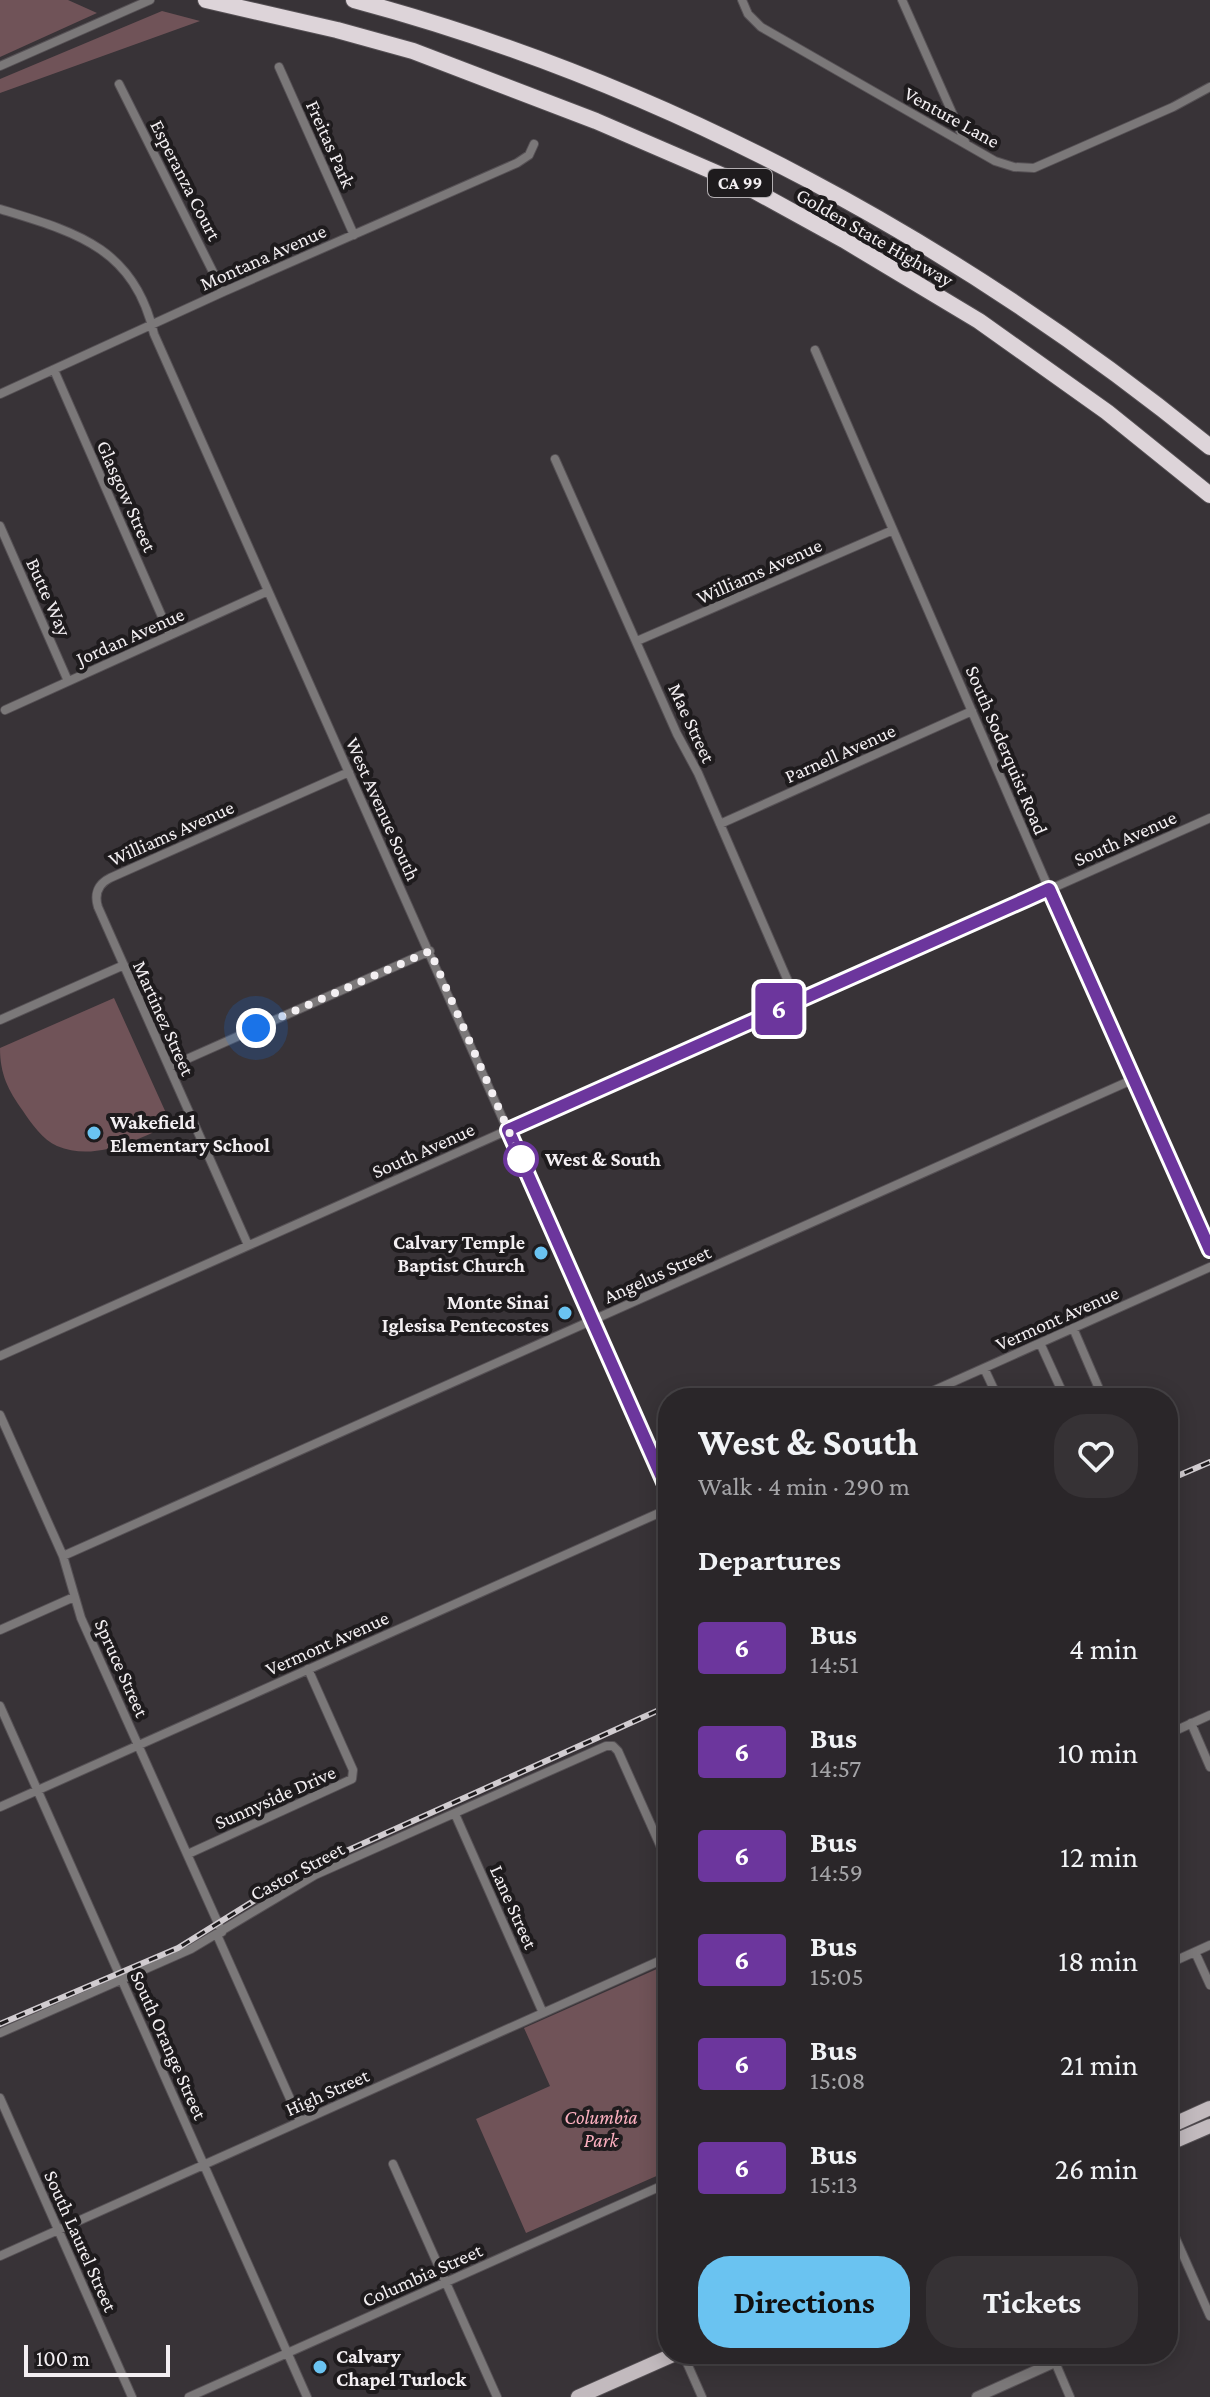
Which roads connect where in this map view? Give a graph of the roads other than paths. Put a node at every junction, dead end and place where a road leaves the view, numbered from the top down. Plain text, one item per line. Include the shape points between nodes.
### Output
1 (150, 0) edge
2 (206, 0) edge
3 (354, 0) edge
4 (742, 0) edge
5 (902, 0) edge
6 (0, 66) edge
7 (279, 67) dead end
8 (119, 84) dead end
9 (1210, 87) edge
10 (534, 144) dead end
11 (966, 145) junction
12 (0, 209) edge
13 (354, 235) junction
14 (223, 292) junction
15 (152, 325) junction
16 (815, 350) dead end
17 (54, 370) junction
18 (0, 394) edge
19 (1210, 447) edge
20 (555, 459) dead end
21 (1210, 495) edge
22 (0, 526) edge
23 (893, 530) junction
24 (268, 591) junction
25 (170, 635) junction
26 (637, 641) junction
27 (68, 681) junction
28 (5, 710) dead end
29 (972, 711) junction
30 (349, 772) junction
31 (1210, 818) edge
32 (720, 824) junction
33 (1049, 889) junction
34 (97, 890) joint
35 (430, 951) junction
36 (124, 965) junction
37 (797, 1002) junction
38 (0, 1020) edge
39 (169, 1067) junction
40 (1134, 1079) junction
41 (508, 1130) junction
42 (248, 1245) junction
43 (1210, 1250) edge
44 (1210, 1267) edge
45 (593, 1321) junction
46 (1073, 1328) junction
47 (1040, 1343) junction
48 (0, 1356) edge
49 (984, 1368) junction
50 (939, 1388) edge
51 (993, 1388) edge
52 (1060, 1388) edge
53 (1099, 1388) edge
54 (0, 1415) edge
55 (658, 1468) edge
56 (658, 1513) edge
57 (63, 1556) junction
58 (74, 1597) junction
59 (0, 1630) edge
60 (308, 1669) junction
61 (0, 1706) edge
62 (1210, 1715) edge
63 (1191, 1723) junction
64 (1178, 1729) edge
65 (139, 1745) junction
66 (1210, 1767) edge
67 (37, 1790) junction
68 (0, 1807) edge
69 (455, 1814) junction
70 (658, 1841) edge
71 (188, 1854) junction
72 (219, 1933) junction
73 (1210, 1945) edge
74 (1195, 1952) junction
75 (1178, 1960) edge
76 (658, 1961) edge
77 (122, 1979) junction
78 (1210, 1985) edge
79 (543, 2013) junction
80 (0, 2033) edge
81 (0, 2098) edge
82 (1210, 2108) edge
83 (300, 2121) junction
84 (1178, 2122) edge
85 (1210, 2126) edge
86 (1178, 2140) edge
87 (393, 2164) dead end
88 (205, 2165) junction
89 (658, 2187) edge
90 (58, 2230) junction
91 (1178, 2244) edge
92 (0, 2256) edge
93 (446, 2282) junction
94 (1210, 2316) edge
95 (288, 2353) junction
96 (658, 2362) edge
97 (687, 2364) edge
98 (1041, 2364) edge
99 (1056, 2364) edge
100 (132, 2397) edge
101 (189, 2397) edge
102 (307, 2397) edge
103 (497, 2397) edge
104 (578, 2397) edge
105 (702, 2397) edge
106 (977, 2397) edge
107 (1070, 2397) edge

1 - 6 street
2 - 21 highway, Golden State Highway / CA 99 via 413,51 742,184 979,321 1107,412
3 - 19 highway, Golden State Highway / CA 99 via 566,70 799,174 1029,311
4 - 11 street, Venture Lane via 761,27
5 - 11 street
7 - 13 street, Freitas Park
8 - 14 street, Esperanza Court
9 - 11 street, Venture Lane via 1034,168 995,161
10 - 13 street, Montana Avenue via 517,163
12 - 15 street, West Avenue South via 68,230 104,251 135,287
13 - 14 street, Montana Avenue
14 - 15 street, Montana Avenue
15 - 17 street, Montana Avenue
15 - 24 street, West Avenue South
16 - 23 street, South Soderquist Road
17 - 18 street, Montana Avenue
17 - 25 street, Glasgow Street
20 - 26 street, Mae Street
22 - 27 street, Butte Way
23 - 26 street, Williams Avenue
23 - 29 street, South Soderquist Road
24 - 25 street, Jordan Avenue
24 - 30 street, West Avenue South
25 - 27 street, Jordan Avenue
26 - 32 street, Mae Street
27 - 28 street, Jordan Avenue
29 - 32 street, Parnell Avenue
29 - 33 street, South Soderquist Road
30 - 34 street, Williams Avenue via 110,878
30 - 35 street, West Avenue South
31 - 33 street, South Avenue
32 - 37 street, Mae Street
33 - 37 street, South Avenue
33 - 40 street, South Soderquist Road
34 - 36 street, Martinez Street via 98,907
35 - 39 street
35 - 41 street, West Avenue South
36 - 38 street
36 - 39 street, Martinez Street
37 - 41 street, South Avenue
39 - 42 street, Martinez Street
40 - 43 street, South Soderquist Road
40 - 45 street, Angelus Street
41 - 42 street, South Avenue
41 - 45 street, West Avenue South
42 - 48 street, South Avenue
44 - 46 street, Vermont Avenue
45 - 55 street, West Avenue South
45 - 57 street, Angelus Street
46 - 47 street, Vermont Avenue
46 - 53 street
47 - 49 street, Vermont Avenue
47 - 52 street
49 - 50 street, Vermont Avenue
49 - 51 street
54 - 57 street, Spruce Street
56 - 60 street, Vermont Avenue
57 - 58 street, Spruce Street
58 - 59 street
58 - 65 street, Spruce Street
60 - 65 street, Vermont Avenue
60 - 71 street, Sunnyside Drive via 353,1770 352,1779
61 - 67 street, South Orange Street
62 - 63 street
63 - 64 street
63 - 66 street
65 - 67 street, Vermont Avenue
65 - 71 street, Spruce Street
67 - 68 street, Vermont Avenue
67 - 77 street, South Orange Street
69 - 70 street, Castor Street via 613,1746
69 - 72 street, Castor Street via 302,1882
69 - 79 street, Lane Street
71 - 72 street, Spruce Street
72 - 77 street, Castor Street
72 - 83 street, Spruce Street
73 - 74 street
74 - 75 street
74 - 78 street
76 - 79 street, High Street
77 - 80 street, Castor Street
77 - 88 street, South Orange Street
79 - 83 street, High Street
81 - 90 street, South Laurel Street
82 - 84 main road
83 - 88 street, High Street
85 - 86 main road
87 - 93 street
88 - 90 street, High Street
88 - 95 street, South Orange Street
89 - 93 street, Columbia Street
90 - 92 street, High Street
90 - 100 street, South Laurel Street
91 - 94 street
93 - 95 street, Columbia Street
93 - 103 street
95 - 101 street, Columbia Street
95 - 102 street, South Orange Street
96 - 104 main road
97 - 105 street
98 - 106 street
99 - 107 street

